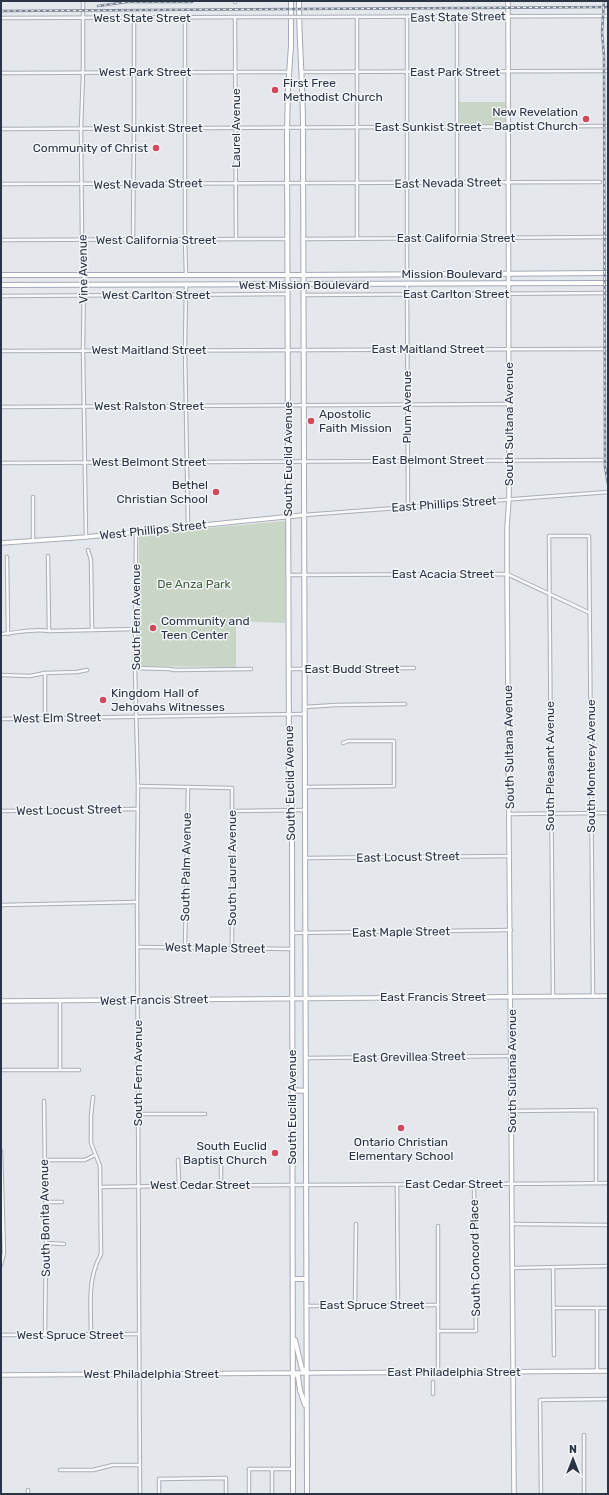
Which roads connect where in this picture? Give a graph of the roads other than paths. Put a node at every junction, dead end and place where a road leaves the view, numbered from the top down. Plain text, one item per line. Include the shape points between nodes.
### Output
1 (83, 1) edge
2 (291, 1) edge
3 (299, 1) edge
4 (508, 1) edge
5 (508, 16) junction
6 (608, 16) edge
7 (235, 17) junction
8 (282, 17) joint
9 (357, 17) junction
10 (407, 17) junction
11 (458, 17) junction
12 (1, 18) edge
13 (83, 18) junction
14 (134, 18) junction
15 (184, 18) junction
16 (608, 71) edge
17 (83, 72) junction
18 (185, 72) junction
19 (289, 72) junction
20 (302, 72) junction
21 (406, 72) junction
22 (457, 72) junction
23 (508, 72) junction
24 (1, 73) edge
25 (134, 73) junction
26 (235, 73) junction
27 (356, 73) junction
28 (407, 126) junction
29 (608, 126) edge
30 (296, 127) joint
31 (303, 127) junction
32 (356, 127) junction
33 (458, 127) junction
34 (508, 127) junction
35 (81, 128) junction
36 (134, 128) junction
37 (185, 128) junction
38 (235, 128) junction
39 (287, 128) junction
40 (1, 129) edge
41 (457, 182) junction
42 (508, 182) junction
43 (600, 182) dead end
44 (185, 183) junction
45 (288, 183) junction
46 (296, 183) joint
47 (303, 183) junction
48 (356, 183) junction
49 (407, 183) junction
50 (1, 184) edge
51 (82, 184) junction
52 (236, 184) junction
53 (134, 185) junction
54 (608, 237) edge
55 (356, 238) junction
56 (408, 238) junction
57 (457, 238) junction
58 (508, 238) junction
59 (185, 239) junction
60 (236, 239) junction
61 (288, 239) junction
62 (303, 239) junction
63 (1, 240) edge
64 (82, 240) junction
65 (133, 240) junction
66 (608, 273) edge
67 (407, 274) junction
68 (508, 274) junction
69 (1, 275) edge
70 (84, 275) junction
71 (186, 275) junction
72 (288, 275) junction
73 (296, 275) joint
74 (303, 275) junction
75 (608, 283) edge
76 (303, 284) junction
77 (407, 284) junction
78 (508, 284) junction
79 (1, 285) edge
80 (186, 285) junction
81 (288, 285) junction
82 (84, 286) junction
83 (508, 293) junction
84 (608, 293) edge
85 (288, 294) junction
86 (406, 294) junction
87 (83, 295) junction
88 (186, 295) junction
89 (303, 295) junction
90 (1, 296) edge
91 (407, 349) junction
92 (508, 349) junction
93 (608, 349) edge
94 (83, 350) junction
95 (185, 350) junction
96 (288, 350) junction
97 (296, 350) joint
98 (303, 350) junction
99 (1, 351) edge
100 (509, 404) junction
101 (407, 405) junction
102 (186, 406) junction
103 (288, 406) junction
104 (304, 406) junction
105 (1, 407) edge
106 (84, 407) junction
107 (407, 460) junction
108 (509, 460) junction
109 (608, 460) edge
110 (288, 461) junction
111 (297, 461) joint
112 (304, 461) junction
113 (84, 462) junction
114 (187, 462) junction
115 (1, 463) edge
116 (608, 492) edge
117 (33, 498) dead end
118 (509, 499) junction
119 (408, 507) junction
120 (304, 515) junction
121 (288, 517) junction
122 (188, 526) junction
123 (136, 532) junction
124 (548, 536) joint
125 (86, 537) junction
126 (33, 541) junction
127 (1, 543) edge
128 (88, 550) dead end
129 (48, 556) dead end
130 (7, 557) dead end
131 (507, 574) junction
132 (288, 575) junction
133 (304, 575) junction
134 (549, 594) junction
135 (590, 613) junction
136 (92, 630) junction
137 (136, 630) junction
138 (49, 631) junction
139 (1, 634) edge
140 (8, 634) junction
141 (135, 668) junction
142 (414, 668) dead end
143 (251, 669) dead end
144 (289, 669) junction
145 (305, 669) junction
146 (87, 670) dead end
147 (45, 673) junction
148 (1, 676) edge
149 (405, 704) dead end
150 (305, 707) junction
151 (289, 714) junction
152 (305, 714) junction
153 (136, 717) junction
154 (45, 718) junction
155 (1, 719) edge
156 (343, 743) dead end
157 (138, 786) junction
158 (188, 787) junction
159 (305, 787) junction
160 (138, 809) junction
161 (292, 810) junction
162 (305, 810) junction
163 (1, 811) edge
164 (232, 811) junction
165 (591, 813) junction
166 (608, 813) edge
167 (510, 814) junction
168 (550, 814) junction
169 (510, 856) junction
170 (305, 858) junction
171 (137, 902) junction
172 (1, 905) edge
173 (511, 930) junction
174 (292, 933) junction
175 (305, 933) junction
176 (138, 947) junction
177 (185, 948) junction
178 (232, 949) junction
179 (292, 950) junction
180 (593, 996) junction
181 (608, 996) edge
182 (511, 997) junction
183 (552, 997) junction
184 (292, 998) junction
185 (306, 998) junction
186 (1, 1000) edge
187 (138, 1000) junction
188 (60, 1001) junction
189 (512, 1056) junction
190 (306, 1058) junction
191 (60, 1069) junction
192 (1, 1070) edge
193 (78, 1070) dead end
194 (292, 1090) junction
195 (306, 1091) junction
196 (93, 1097) dead end
197 (44, 1101) dead end
198 (512, 1111) junction
199 (138, 1114) junction
200 (205, 1114) dead end
201 (1, 1151) edge
202 (95, 1155) junction
203 (44, 1160) junction
204 (178, 1160) dead end
205 (221, 1160) dead end
206 (596, 1183) junction
207 (608, 1183) edge
208 (512, 1184) junction
209 (179, 1185) junction
210 (221, 1185) junction
211 (397, 1185) junction
212 (474, 1185) junction
213 (100, 1186) junction
214 (139, 1186) junction
215 (292, 1186) junction
216 (299, 1186) joint
217 (306, 1186) junction
218 (46, 1202) junction
219 (62, 1202) dead end
220 (356, 1224) dead end
221 (513, 1224) junction
222 (608, 1225) edge
223 (438, 1226) dead end
224 (46, 1243) junction
225 (64, 1244) dead end
226 (1, 1265) edge
227 (608, 1266) edge
228 (513, 1268) junction
229 (553, 1268) junction
230 (293, 1279) junction
231 (306, 1279) junction
232 (355, 1305) junction
233 (398, 1305) junction
234 (438, 1305) junction
235 (306, 1306) junction
236 (554, 1308) junction
237 (597, 1308) junction
238 (608, 1308) edge
239 (293, 1323) junction
240 (438, 1331) junction
241 (45, 1334) junction
242 (139, 1334) junction
243 (1, 1335) edge
244 (91, 1335) junction
245 (554, 1355) dead end
246 (514, 1371) junction
247 (597, 1371) junction
248 (608, 1371) edge
249 (300, 1372) joint
250 (306, 1372) junction
251 (438, 1372) junction
252 (293, 1373) junction
253 (139, 1374) junction
254 (1, 1375) edge
255 (433, 1382) dead end
256 (433, 1394) dead end
257 (608, 1399) edge
258 (306, 1415) junction
259 (584, 1435) dead end
260 (140, 1466) junction
261 (272, 1469) junction
262 (292, 1469) junction
263 (60, 1470) dead end
264 (28, 1490) dead end
265 (28, 1494) edge
266 (140, 1494) edge
267 (159, 1494) edge
268 (226, 1494) edge
269 (249, 1494) edge
270 (272, 1494) edge
271 (293, 1494) edge
272 (307, 1494) edge
273 (514, 1494) edge
274 (541, 1494) edge
275 (584, 1494) edge

1 - 13 street, Vine Avenue
2 - 19 main road, South Euclid Avenue
3 - 20 main road, South Euclid Avenue
4 - 5 street, South Sultana Avenue
5 - 6 street, East State Street
5 - 11 street, East State Street
5 - 23 street, South Sultana Avenue
7 - 8 street, West State Street
7 - 15 street, West State Street
7 - 26 street, Laurel Avenue
8 - 9 street, East State Street, bridge
9 - 10 street, East State Street
9 - 27 street
10 - 11 street, East State Street
10 - 21 street
11 - 22 street
12 - 13 street, West State Street
13 - 14 street, West State Street
13 - 17 street, Vine Avenue
14 - 15 street, West State Street
14 - 25 street
15 - 18 street
16 - 23 street, East Park Street
17 - 24 street, West Park Street
17 - 25 street, West Park Street
17 - 35 street, Vine Avenue
18 - 25 street, West Park Street
18 - 26 street, West Park Street
18 - 37 street
19 - 26 street, West Park Street
19 - 39 main road, South Euclid Avenue
20 - 27 street, East Park Street
20 - 31 main road, South Euclid Avenue
21 - 22 street, East Park Street
21 - 27 street, East Park Street
21 - 28 street
22 - 23 street, East Park Street
22 - 33 street
23 - 34 street, South Sultana Avenue
25 - 36 street
26 - 38 street, Laurel Avenue
27 - 32 street
28 - 32 street, East Sunkist Street
28 - 33 street, East Sunkist Street
28 - 49 street
29 - 34 street, East Sunkist Street
30 - 31 street, East Sunkist Street
30 - 39 street, West Sunkist Street
31 - 32 street, East Sunkist Street
31 - 47 main road, South Euclid Avenue
32 - 48 street
33 - 34 street, East Sunkist Street
33 - 41 street
34 - 42 street, South Sultana Avenue
35 - 36 street, West Sunkist Street
35 - 40 street, West Sunkist Street
35 - 51 street, Vine Avenue
36 - 37 street, West Sunkist Street
36 - 53 street
37 - 38 street, West Sunkist Street
37 - 44 street
38 - 39 street, West Sunkist Street
38 - 52 street, Laurel Avenue
39 - 45 main road, South Euclid Avenue
41 - 42 street, East Nevada Street
41 - 49 street, East Nevada Street
41 - 57 street
42 - 43 street, East Nevada Street
42 - 58 street, South Sultana Avenue
44 - 52 street, West Nevada Street
44 - 53 street, West Nevada Street
44 - 59 street
45 - 46 street, West Nevada Street
45 - 52 street, West Nevada Street
45 - 61 main road, South Euclid Avenue
46 - 47 street, East Nevada Street
47 - 48 street, East Nevada Street
47 - 62 main road, South Euclid Avenue
48 - 49 street, East Nevada Street
48 - 55 street
49 - 56 street
50 - 51 street, West Nevada Street
51 - 53 street, West Nevada Street
51 - 64 street, Vine Avenue
52 - 60 street, Laurel Avenue
53 - 65 street
54 - 58 street, East California Street
55 - 56 street, East California Street
55 - 62 street, East California Street
56 - 57 street, East California Street
56 - 67 street
57 - 58 street, East California Street
58 - 68 street, South Sultana Avenue
59 - 60 street, West California Street
59 - 65 street, West California Street
59 - 71 street
60 - 61 street, West California Street
61 - 72 main road, South Euclid Avenue
62 - 74 main road, South Euclid Avenue
63 - 64 street, West California Street
64 - 65 street, West California Street
64 - 70 street, Vine Avenue
66 - 68 main road, Mission Boulevard
67 - 68 main road, Mission Boulevard
67 - 74 main road, Mission Boulevard
68 - 78 street, South Sultana Avenue
69 - 70 main road, West Mission Boulevard
70 - 71 main road, West Mission Boulevard
70 - 82 street, Vine Avenue
71 - 72 main road, West Mission Boulevard
72 - 73 main road, West Mission Boulevard
72 - 81 main road, South Euclid Avenue
73 - 74 main road, Mission Boulevard
74 - 76 main road, South Euclid Avenue
75 - 78 main road, West Mission Boulevard
76 - 77 main road, West Mission Boulevard
76 - 81 main road, West Mission Boulevard
76 - 89 main road, South Euclid Avenue
77 - 78 main road, West Mission Boulevard
77 - 86 street, Plum Avenue
78 - 83 street, South Sultana Avenue
79 - 82 main road, West Mission Boulevard
80 - 81 main road, West Mission Boulevard
80 - 82 main road, West Mission Boulevard
80 - 88 street
81 - 85 main road, South Euclid Avenue
82 - 87 street, Vine Avenue
83 - 84 street, East Carlton Street
83 - 86 street, East Carlton Street
83 - 92 street, South Sultana Avenue
85 - 88 street, West Carlton Street
85 - 96 main road, South Euclid Avenue
86 - 89 street, East Carlton Street
86 - 91 street, Plum Avenue
87 - 88 street, West Carlton Street
87 - 90 street, West Carlton Street
87 - 94 street, Vine Avenue
88 - 95 street
89 - 98 main road, South Euclid Avenue
91 - 92 street, East Maitland Street
91 - 98 street, East Maitland Street
91 - 101 street, Plum Avenue
92 - 93 street, East Maitland Street
92 - 100 street, South Sultana Avenue
94 - 95 street, West Maitland Street
94 - 99 street, West Maitland Street
94 - 106 street, Vine Avenue
95 - 96 street, West Maitland Street
95 - 102 street
96 - 97 street, West Maitland Street
96 - 103 main road, South Euclid Avenue
97 - 98 street, East Maitland Street
98 - 104 main road, South Euclid Avenue
100 - 101 street, West Ralston Street
100 - 108 street, South Sultana Avenue
101 - 104 street, West Ralston Street
101 - 107 street, Plum Avenue
102 - 103 street, West Ralston Street
102 - 106 street, West Ralston Street
102 - 114 street
103 - 104 street, West Ralston Street
103 - 110 main road, South Euclid Avenue
104 - 112 main road, South Euclid Avenue
105 - 106 street, West Ralston Street
106 - 113 street, Vine Avenue
107 - 108 street, East Belmont Street
107 - 112 street, East Belmont Street
107 - 119 street, Plum Avenue
108 - 109 street, East Belmont Street
108 - 118 street, South Sultana Avenue
110 - 111 street, West Belmont Street
110 - 114 street, West Belmont Street
110 - 121 main road, South Euclid Avenue
111 - 112 street, East Belmont Street
112 - 120 main road, South Euclid Avenue
113 - 114 street, West Belmont Street
113 - 115 street, West Belmont Street
113 - 125 street, Vine Avenue
114 - 122 street
116 - 118 street, East Phillips Street
117 - 126 street
118 - 119 street, East Phillips Street
118 - 131 street, South Sultana Avenue
119 - 120 street, East Phillips Street
120 - 121 street, West Phillips Street
120 - 133 main road, South Euclid Avenue
121 - 122 street, West Phillips Street
121 - 132 main road, South Euclid Avenue
122 - 123 street, West Phillips Street
123 - 125 street, West Phillips Street
123 - 137 street, South Fern Avenue
124 - 134 street, South Pleasant Avenue
124 - 135 street, South Monterey Avenue via 589,536
125 - 126 street, West Phillips Street
126 - 127 street, West Phillips Street
128 - 136 street via 91,560
129 - 138 street
130 - 140 street
131 - 133 street, East Acacia Street
131 - 134 street, East Acacia Street
131 - 167 street, South Sultana Avenue
132 - 133 street, East Acacia Street
132 - 144 main road, South Euclid Avenue
133 - 145 main road, South Euclid Avenue
134 - 135 street, East Acacia Street
134 - 168 street, South Pleasant Avenue
135 - 165 street, South Monterey Avenue
136 - 137 street
136 - 138 street
137 - 141 street, South Fern Avenue
138 - 140 street via 39,629
139 - 140 street
141 - 143 street
141 - 153 street, South Fern Avenue
142 - 145 street, East Budd Street
144 - 145 street, East Budd Street
144 - 151 main road, South Euclid Avenue
145 - 150 main road, South Euclid Avenue
146 - 147 street
147 - 148 street
147 - 154 street
149 - 150 street
150 - 152 main road, South Euclid Avenue
151 - 152 street, West Elm Street
151 - 153 street, West Elm Street
151 - 161 main road, South Euclid Avenue
152 - 159 main road, South Euclid Avenue
153 - 154 street, West Elm Street
153 - 157 street, South Fern Avenue
154 - 155 street, West Elm Street
156 - 159 street via 394,741 394,786
157 - 158 street
157 - 160 street, South Fern Avenue
158 - 164 street, South Laurel Avenue via 232,788
158 - 177 street, South Palm Avenue
159 - 162 main road, South Euclid Avenue
160 - 163 street, West Locust Street
160 - 171 street, South Fern Avenue
161 - 162 street
161 - 164 street
161 - 174 main road, South Euclid Avenue
162 - 170 main road, South Euclid Avenue
164 - 178 street, South Laurel Avenue
165 - 166 street
165 - 168 street
165 - 180 street, South Monterey Avenue
167 - 168 street
167 - 169 street, South Sultana Avenue
168 - 183 street, South Pleasant Avenue
169 - 170 street, East Locust Street
169 - 173 street, South Sultana Avenue
170 - 175 main road, South Euclid Avenue
171 - 172 street
171 - 176 street, South Fern Avenue
173 - 175 street, East Maple Street
173 - 182 street, South Sultana Avenue
174 - 175 street, East Maple Street
174 - 179 main road, South Euclid Avenue
175 - 185 main road, South Euclid Avenue
176 - 177 street, West Maple Street
176 - 187 street, South Fern Avenue
177 - 178 street, West Maple Street
178 - 179 street, West Maple Street
179 - 184 main road, South Euclid Avenue
180 - 181 street, East Francis Street
180 - 183 street, East Francis Street
182 - 183 street, East Francis Street
182 - 185 street, East Francis Street
182 - 189 street, South Sultana Avenue
184 - 185 street, West Francis Street
184 - 187 street, West Francis Street
184 - 194 main road, South Euclid Avenue
185 - 190 main road, South Euclid Avenue
186 - 188 street, West Francis Street
187 - 188 street, West Francis Street
187 - 199 street, South Fern Avenue
188 - 191 street
189 - 190 street, East Grevillea Street
189 - 198 street, South Sultana Avenue
190 - 195 main road, South Euclid Avenue
191 - 192 street
191 - 193 street
194 - 195 main road
194 - 215 main road, South Euclid Avenue
195 - 217 main road, South Euclid Avenue
196 - 202 street via 91,1144
197 - 203 street, South Bonita Avenue
198 - 206 street via 596,1110
198 - 208 street, South Sultana Avenue
199 - 200 street
199 - 214 street, South Fern Avenue
201 - 226 street via 4,1253
202 - 203 street via 86,1160
202 - 213 street via 100,1166
203 - 218 street, South Bonita Avenue
204 - 209 street
205 - 210 street
206 - 207 street, East Cedar Street
206 - 208 street, East Cedar Street
208 - 212 street, East Cedar Street
208 - 221 street, South Sultana Avenue
209 - 210 street, West Cedar Street
209 - 214 street, West Cedar Street
210 - 215 street, West Cedar Street
211 - 212 street, East Cedar Street
211 - 217 street, East Cedar Street
211 - 233 street
212 - 240 street, South Concord Place via 476,1331
213 - 214 street, West Cedar Street
213 - 244 street via 101,1254 91,1279
214 - 242 street, South Fern Avenue
215 - 216 street, West Cedar Street
215 - 230 main road, South Euclid Avenue
216 - 217 street, East Cedar Street
217 - 231 main road, South Euclid Avenue
218 - 219 street
218 - 224 street, South Bonita Avenue
220 - 232 street
221 - 222 street
221 - 228 street, South Sultana Avenue
223 - 234 street
224 - 225 street
224 - 241 street, South Bonita Avenue
227 - 229 street
228 - 229 street
228 - 246 street, South Sultana Avenue
229 - 236 street
230 - 231 main road
230 - 239 main road, South Euclid Avenue
231 - 235 main road, South Euclid Avenue
232 - 233 street, East Spruce Street
232 - 235 street, East Spruce Street
233 - 234 street, East Spruce Street
234 - 240 street
235 - 250 main road, South Euclid Avenue
236 - 237 street
236 - 245 street
237 - 238 street
237 - 247 street
239 - 250 main road via 301,1367
239 - 252 main road, South Euclid Avenue
240 - 251 street
241 - 243 street, West Spruce Street
241 - 244 street, West Spruce Street
242 - 244 street, West Spruce Street
242 - 253 street, South Fern Avenue
246 - 247 street, East Philadelphia Street
246 - 251 street, East Philadelphia Street
246 - 273 street, South Sultana Avenue
247 - 248 street, East Philadelphia Street
249 - 250 street, East Philadelphia Street
249 - 252 street, West Philadelphia Street
250 - 251 street, East Philadelphia Street
250 - 258 main road, South Euclid Avenue
252 - 253 street, West Philadelphia Street
252 - 258 main road via 298,1377
252 - 262 main road, South Euclid Avenue
253 - 254 street, West Philadelphia Street
253 - 260 street, South Fern Avenue
255 - 256 street
257 - 274 street via 540,1400
258 - 272 main road, South Euclid Avenue
259 - 275 street
260 - 263 street via 113,1465 93,1470
260 - 266 street, South Fern Avenue
261 - 262 street
261 - 269 street via 249,1469
261 - 270 street
262 - 271 main road, South Euclid Avenue
264 - 265 street
267 - 268 street via 159,1479 226,1478

